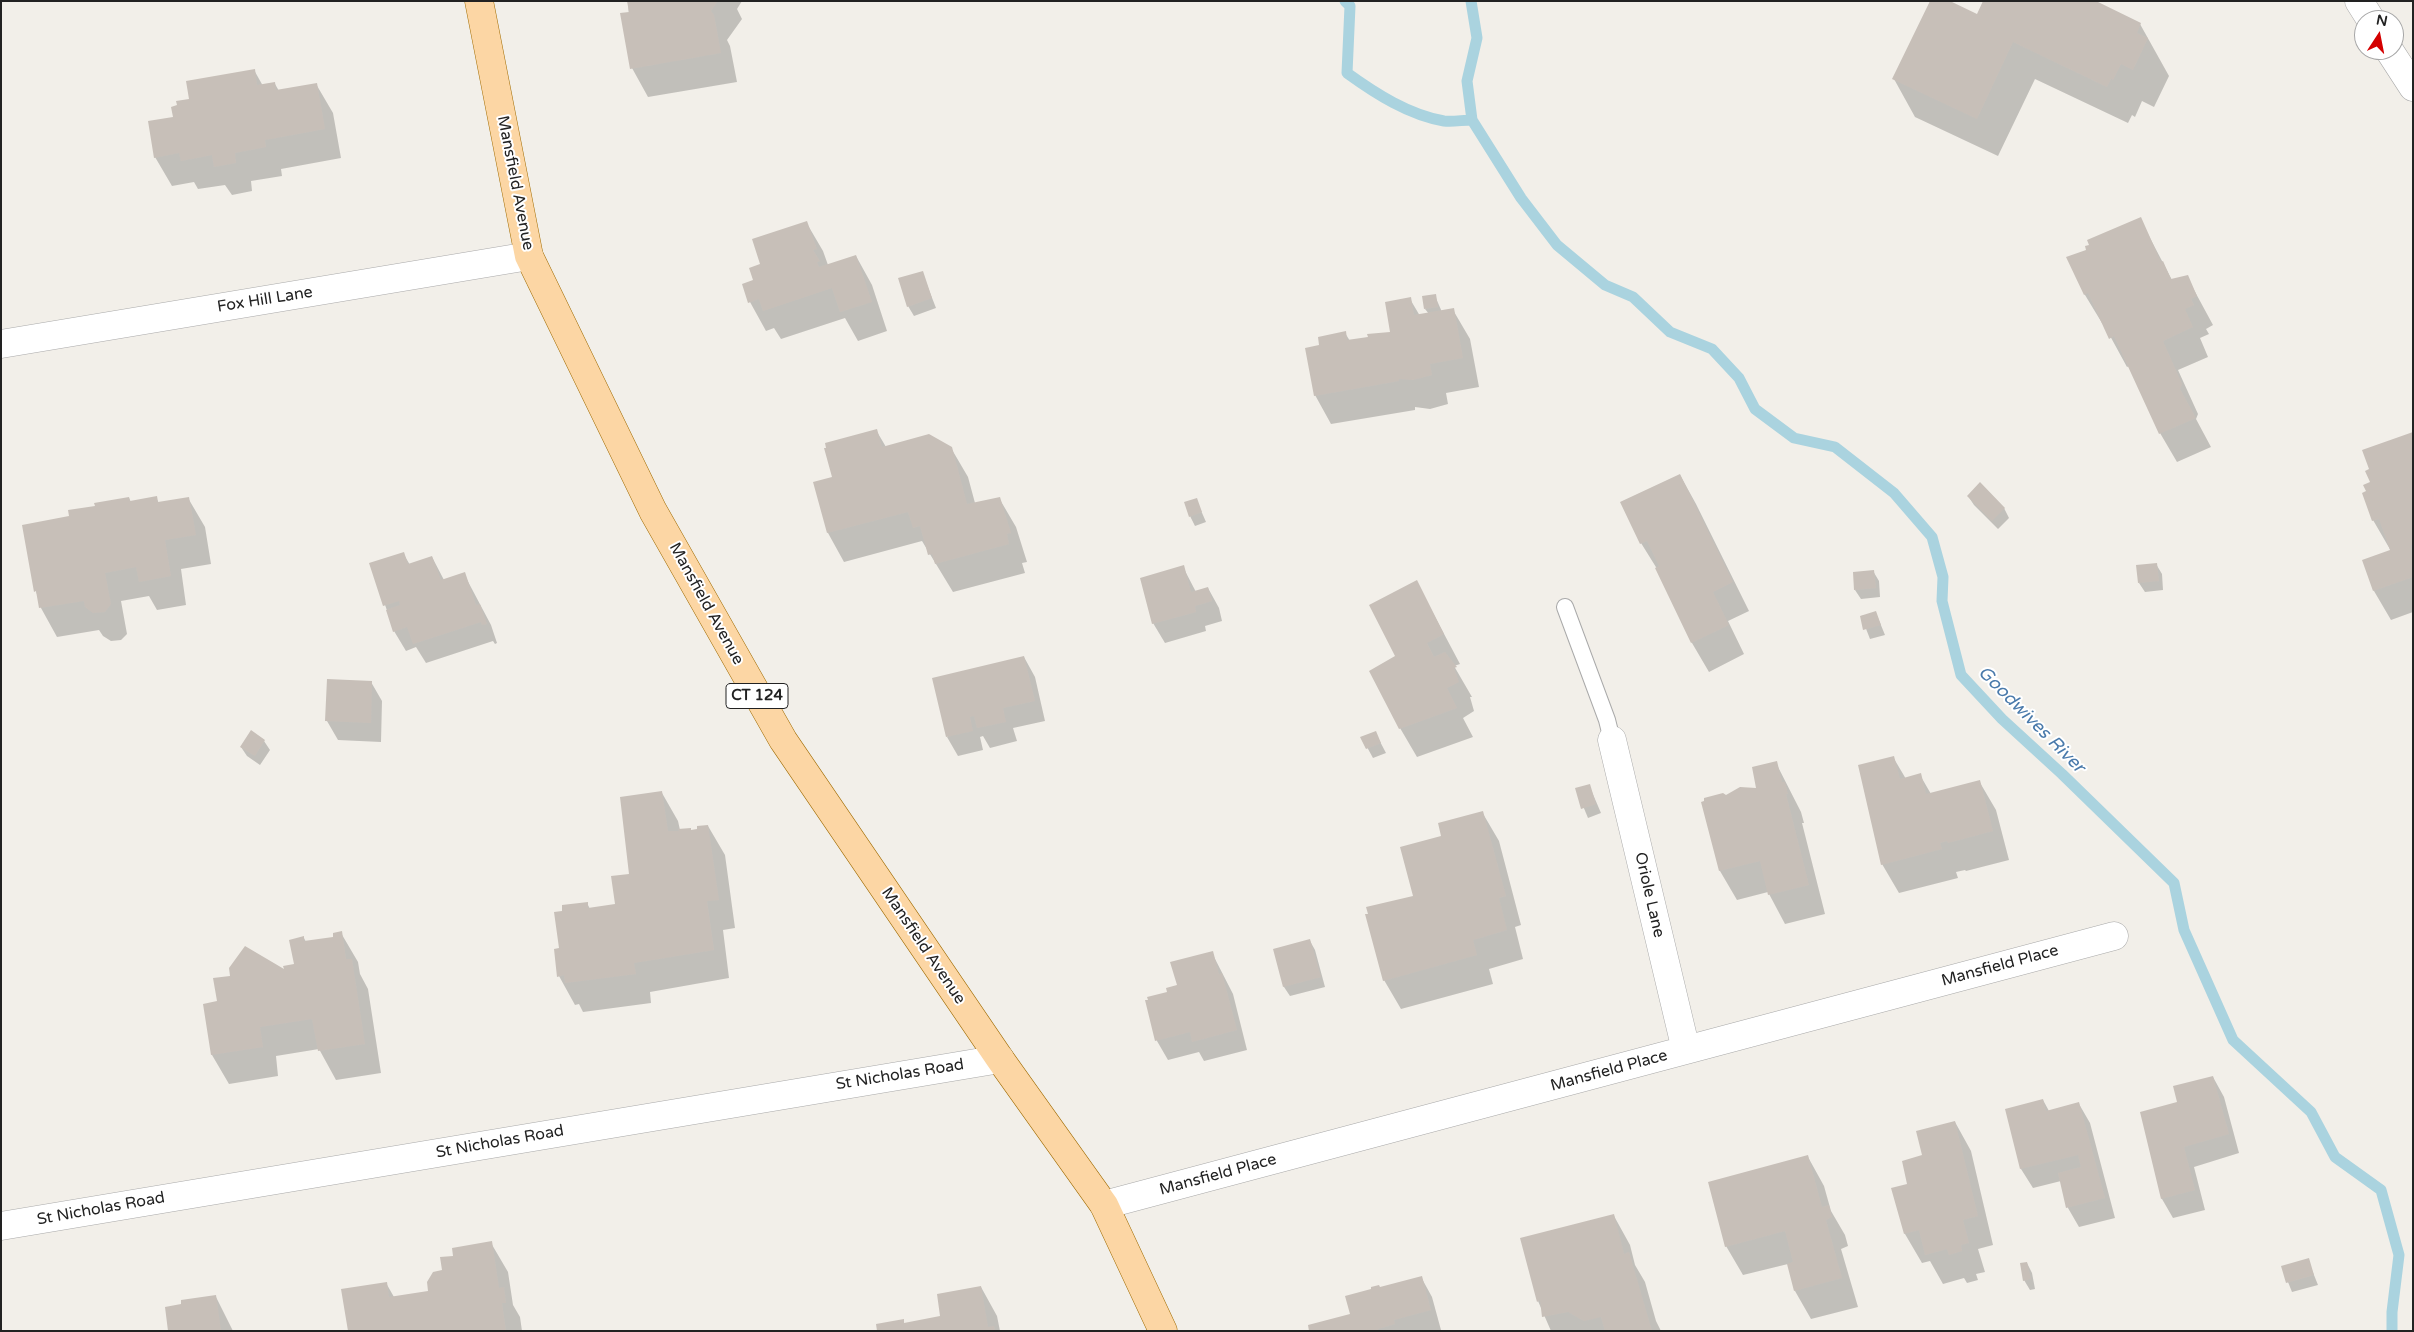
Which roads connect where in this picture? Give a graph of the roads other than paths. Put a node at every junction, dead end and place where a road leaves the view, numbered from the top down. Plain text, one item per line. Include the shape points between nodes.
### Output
1 (479, 1) edge
2 (2395, 60) edge
3 (2413, 87) edge
4 (529, 256) junction
5 (1, 344) edge
6 (1565, 607) dead end
7 (1612, 740) joint
8 (2114, 936) dead end
9 (1686, 1050) junction
10 (1000, 1059) junction
11 (1104, 1205) junction
12 (1, 1226) edge
13 (1163, 1331) edge

1 - 4 main road, Mansfield Avenue / CT 124
2 - 3 street
4 - 5 street, Fox Hill Lane
4 - 10 main road, Mansfield Avenue / CT 124 via 653,511 783,740
6 - 7 lane
7 - 9 street, Oriole Lane
8 - 9 street, Mansfield Place
9 - 11 street, Mansfield Place
10 - 11 main road, Mansfield Avenue / CT 124
10 - 12 street, St Nicholas Road
11 - 13 main road, Mansfield Avenue / CT 124

